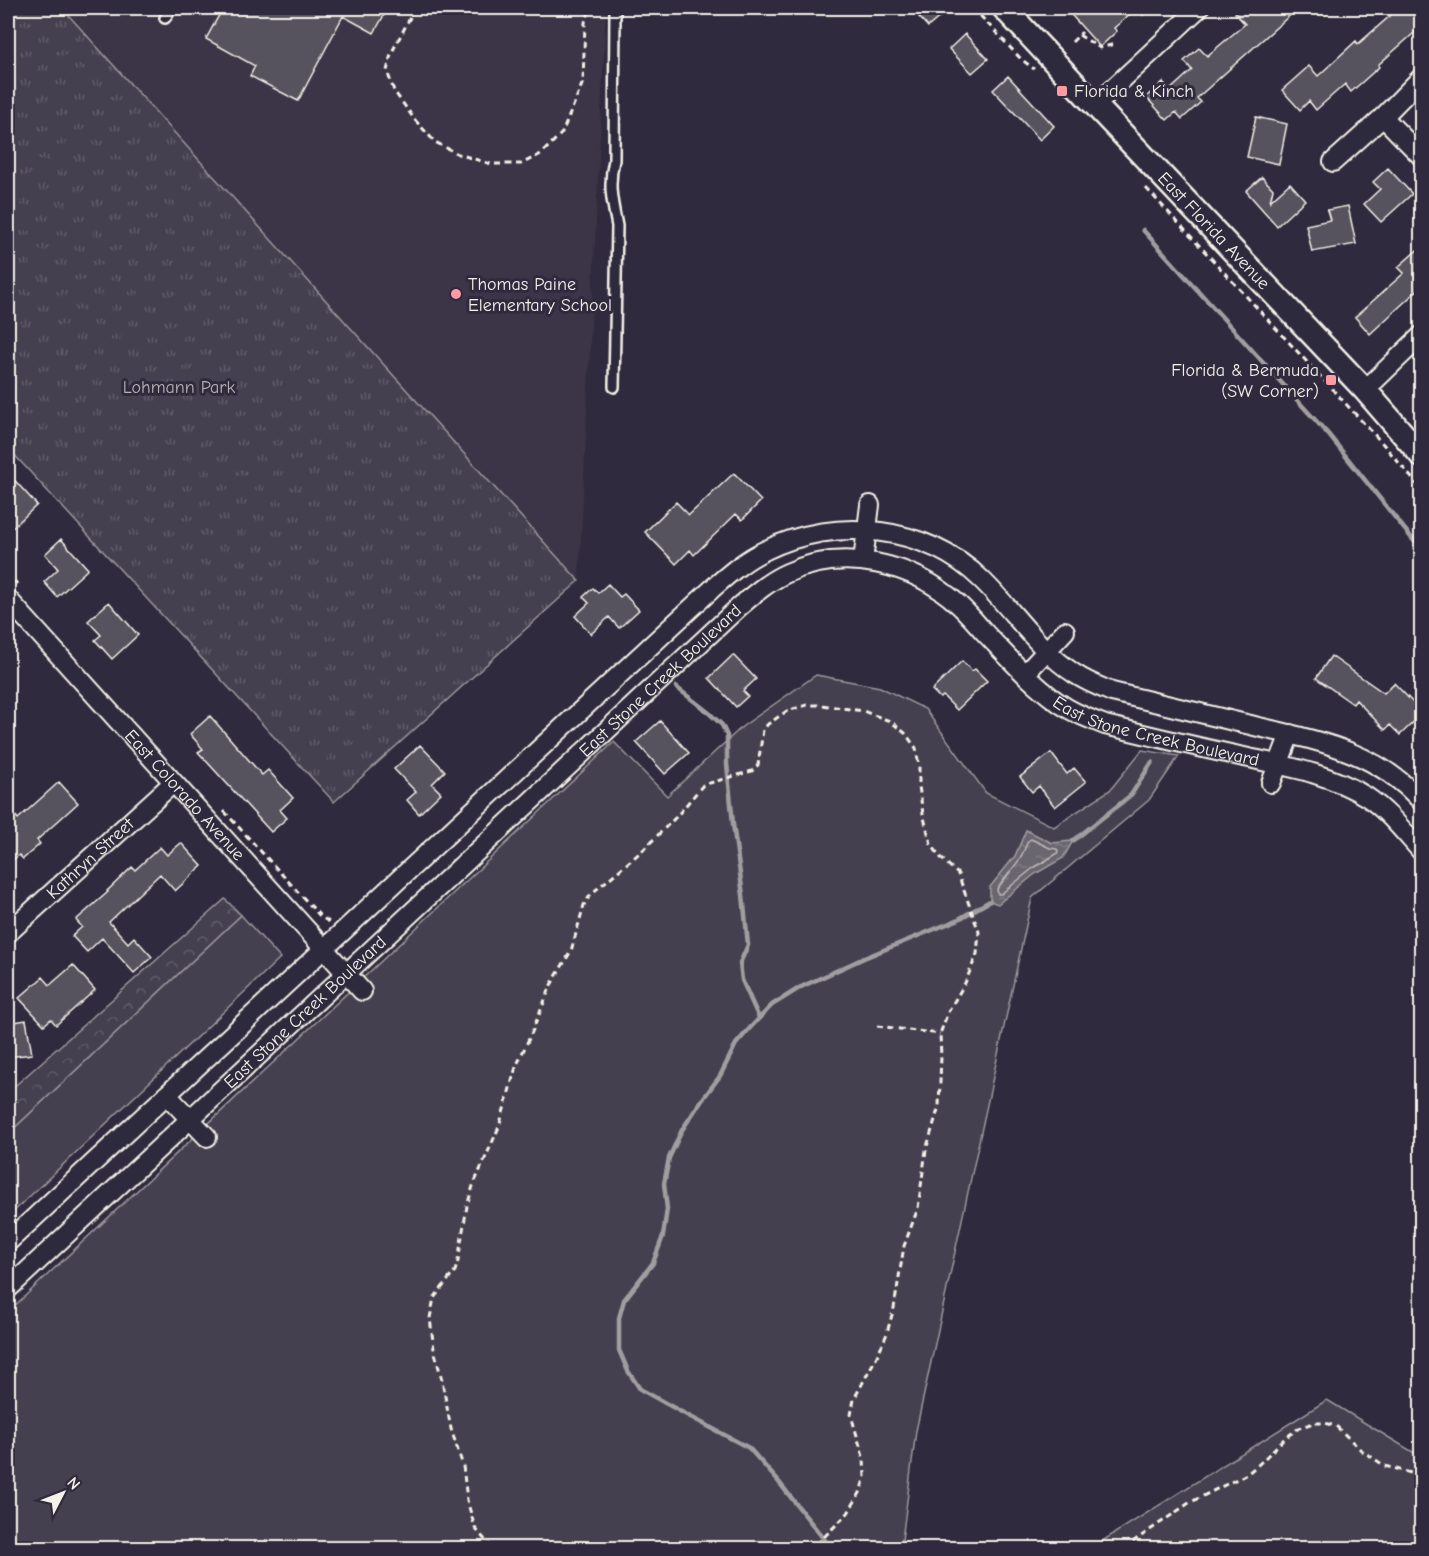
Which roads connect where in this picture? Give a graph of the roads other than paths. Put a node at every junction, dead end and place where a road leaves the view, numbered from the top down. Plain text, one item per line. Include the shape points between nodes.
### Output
1 (172, 8) edge
2 (615, 8) edge
3 (1004, 8) edge
4 (1200, 8) edge
5 (165, 18) dead end
6 (1422, 77) edge
7 (1095, 105) junction
8 (1383, 117) junction
9 (1422, 157) edge
10 (1333, 162) dead end
11 (1422, 335) edge
12 (614, 387) dead end
13 (1365, 390) junction
14 (1422, 456) edge
15 (870, 505) dead end
16 (867, 530) junction
17 (863, 561) junction
18 (8, 599) edge
19 (1065, 631) dead end
20 (662, 635) junction
21 (1047, 651) junction
22 (684, 659) junction
23 (1026, 673) junction
24 (1290, 734) junction
25 (1278, 765) junction
26 (173, 783) junction
27 (1271, 783) dead end
28 (1422, 802) edge
29 (1422, 852) edge
30 (8, 933) edge
31 (323, 949) junction
32 (345, 974) junction
33 (362, 992) dead end
34 (167, 1095) junction
35 (190, 1120) junction
36 (207, 1137) dead end
37 (8, 1242) edge
38 (8, 1289) edge

1 - 5 lane
2 - 12 lane via 614,160 610,175 617,226
3 - 7 street, East Florida Avenue
4 - 7 street
6 - 8 street
7 - 13 street, East Florida Avenue
8 - 9 street
8 - 10 street
11 - 13 street
13 - 14 street, East Florida Avenue
15 - 16 street
16 - 17 street
16 - 20 street, East Stone Creek Boulevard via 818,532 764,550 737,567
16 - 21 street, East Stone Creek Boulevard via 910,538 964,565
17 - 22 street, East Stone Creek Boulevard via 846,559 816,564 774,580
17 - 23 street, East Stone Creek Boulevard via 898,569 942,590
18 - 26 street, East Colorado Avenue
19 - 21 street
20 - 22 street
20 - 31 street, East Stone Creek Boulevard
21 - 23 street
21 - 24 street, East Stone Creek Boulevard via 1076,675 1112,692
22 - 32 street, East Stone Creek Boulevard
23 - 25 street, East Stone Creek Boulevard via 1044,692 1088,719
24 - 25 street
24 - 28 street, East Stone Creek Boulevard via 1358,754 1399,780
25 - 27 street
25 - 29 street, East Stone Creek Boulevard via 1326,777 1369,798
26 - 30 street, Kathryn Street
26 - 31 street, East Colorado Avenue
31 - 32 street, East Colorado Avenue
31 - 34 street, East Stone Creek Boulevard
32 - 33 street, East Colorado Avenue
32 - 35 street, East Stone Creek Boulevard
34 - 35 street
34 - 37 street, East Stone Creek Boulevard
35 - 36 street
35 - 38 street, East Stone Creek Boulevard

